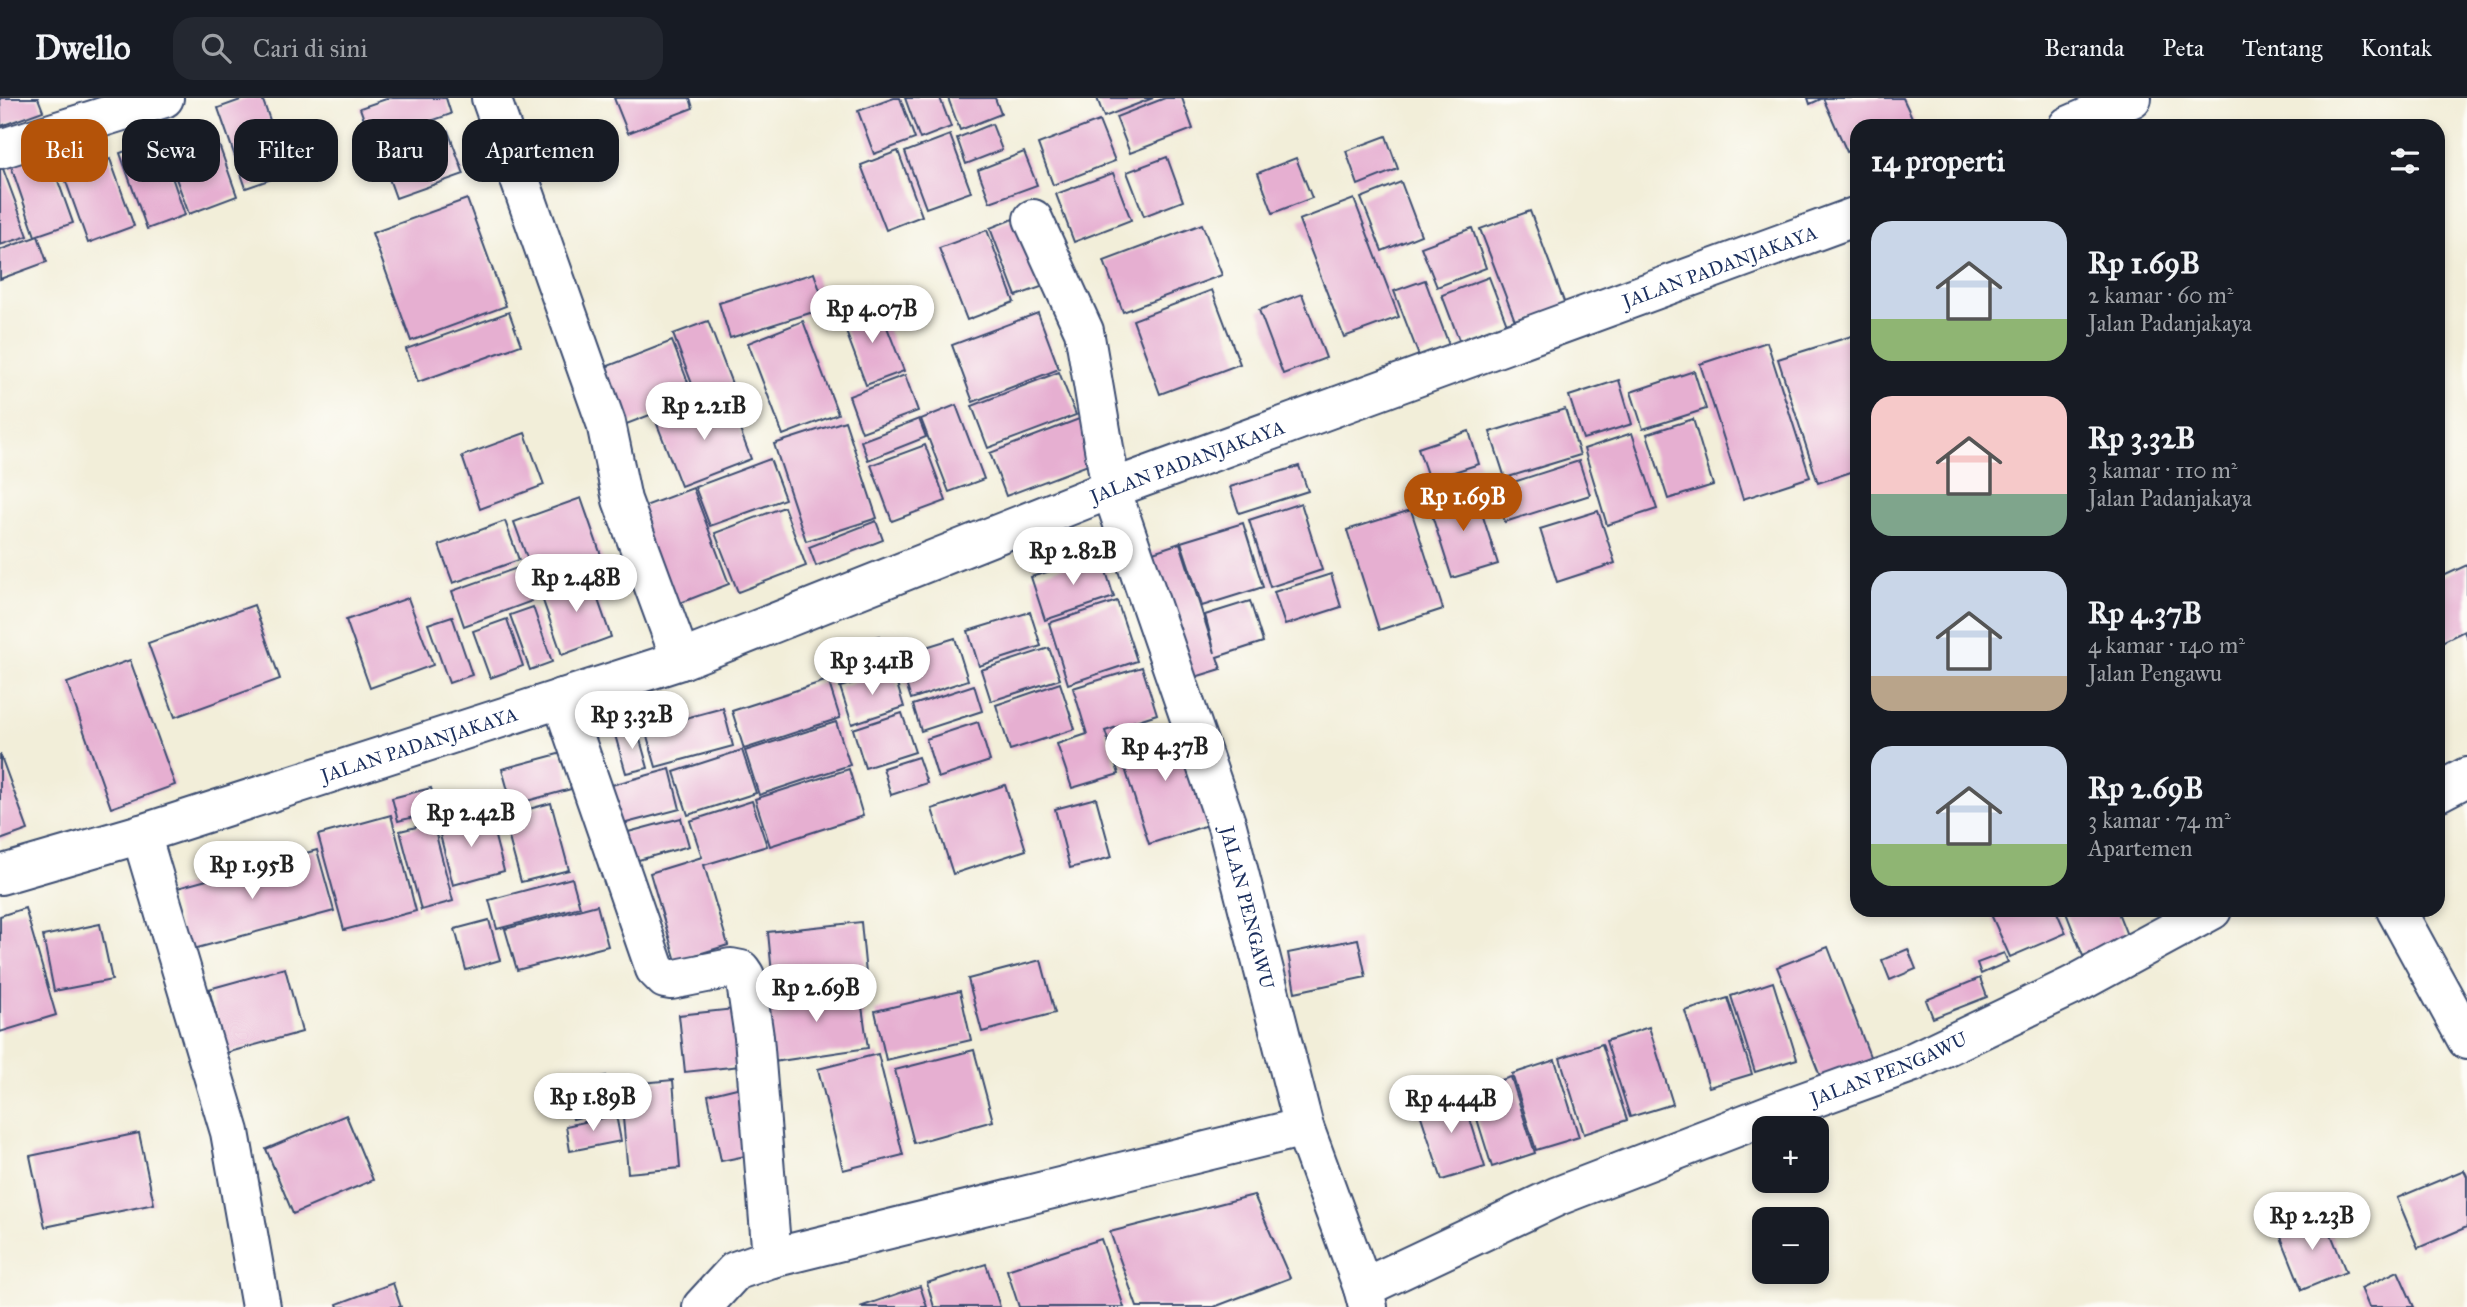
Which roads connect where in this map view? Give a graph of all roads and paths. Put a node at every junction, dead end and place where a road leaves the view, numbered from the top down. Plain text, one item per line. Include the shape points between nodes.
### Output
1 (164, 98) edge
2 (491, 98) edge
3 (2132, 98) edge
4 (2084, 119) edge
5 (0, 149) edge
6 (1033, 219) dead end
7 (1850, 219) edge
8 (1111, 489) junction
9 (681, 660) junction
10 (561, 698) junction
11 (2467, 777) edge
12 (2445, 788) edge
13 (141, 834) junction
14 (0, 875) edge
15 (2199, 917) edge
16 (2400, 917) edge
17 (2467, 1040) edge
18 (1304, 1127) junction
19 (772, 1258) junction
20 (1366, 1298) edge
21 (261, 1307) edge
22 (702, 1307) edge

1 - 5 street
2 - 9 street via 606,423 622,500
3 - 4 street
6 - 8 street, JALAN PENGAWU via 1084,331
7 - 8 street, JALAN PADANJAKAYA
8 - 9 street, JALAN PADANJAKAYA
8 - 18 street, JALAN PENGAWU via 1227,826
9 - 10 street, JALAN PADANJAKAYA
10 - 13 street, JALAN PADANJAKAYA
10 - 19 street via 654,969 671,980 731,968 741,970 744,976 754,1037
11 - 12 street
13 - 14 street, JALAN PADANJAKAYA
13 - 21 street via 230,1132
15 - 20 street, JALAN PENGAWU via 2072,986 1911,1062 1558,1196
16 - 17 street
18 - 19 street
18 - 20 street, JALAN PENGAWU
19 - 22 street via 735,1272

